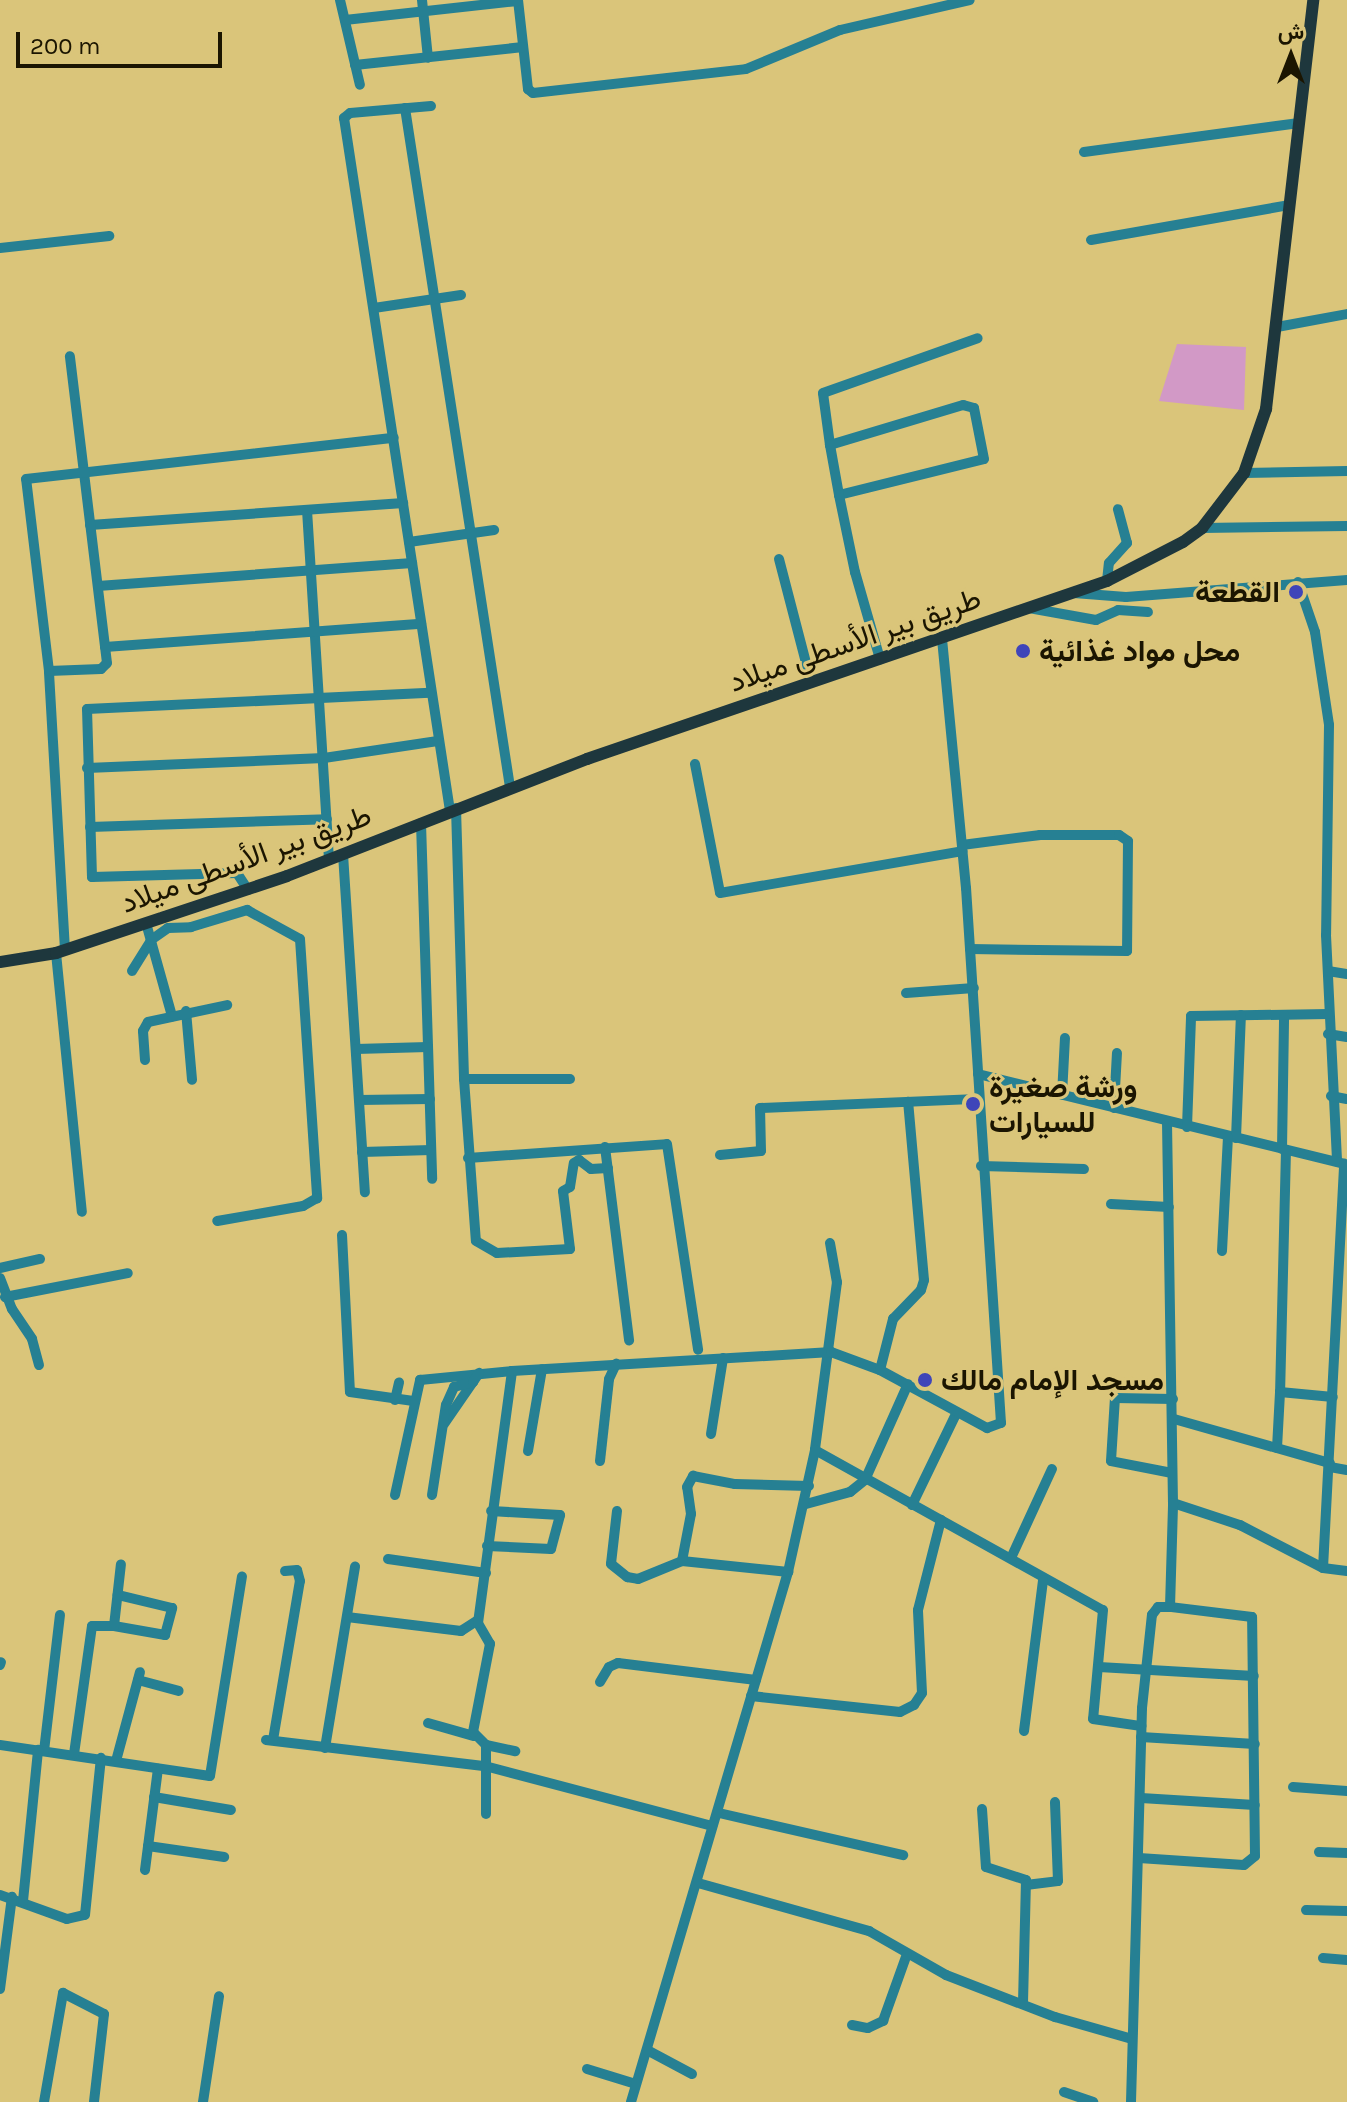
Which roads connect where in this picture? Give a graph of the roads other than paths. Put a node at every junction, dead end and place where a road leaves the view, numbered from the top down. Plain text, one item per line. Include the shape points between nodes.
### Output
1 (340, 0) edge
2 (518, 0) edge
3 (970, 0) edge
4 (1313, 0) edge
5 (422, 6) edge
6 (345, 20) junction
7 (523, 47) junction
8 (428, 58) junction
9 (355, 65) junction
10 (360, 85) dead end
11 (431, 106) dead end
12 (405, 108) junction
13 (1299, 123) junction
14 (1084, 152) dead end
15 (1290, 205) junction
16 (109, 236) dead end
17 (1091, 240) dead end
18 (0, 248) edge
19 (461, 295) dead end
20 (434, 299) junction
21 (374, 308) junction
22 (1347, 314) edge
23 (1277, 327) junction
24 (978, 338) dead end
25 (70, 356) dead end
26 (394, 438) junction
27 (830, 445) junction
28 (1347, 472) edge
29 (1244, 473) junction
30 (84, 475) junction
31 (839, 495) junction
32 (403, 503) junction
33 (1118, 509) dead end
34 (307, 510) junction
35 (90, 525) junction
36 (1347, 526) edge
37 (1202, 528) junction
38 (494, 530) dead end
39 (470, 533) junction
40 (409, 542) junction
41 (779, 559) dead end
42 (412, 563) junction
43 (312, 571) junction
44 (1347, 580) edge
45 (1107, 581) junction
46 (1298, 582) junction
47 (98, 586) junction
48 (1071, 593) junction
49 (1027, 608) junction
50 (1148, 612) dead end
51 (421, 624) junction
52 (316, 631) junction
53 (942, 638) junction
54 (105, 647) junction
55 (880, 659) junction
56 (49, 671) junction
57 (811, 682) junction
58 (430, 693) junction
59 (320, 701) junction
60 (438, 741) junction
61 (324, 758) junction
62 (695, 764) dead end
63 (87, 768) junction
64 (510, 787) junction
65 (453, 809) junction
66 (327, 819) junction
67 (421, 823) junction
68 (90, 827) junction
69 (962, 848) junction
70 (343, 854) junction
71 (329, 859) junction
72 (248, 890) junction
73 (146, 923) junction
74 (151, 940) junction
75 (970, 949) junction
76 (60, 952) junction
77 (0, 962) edge
78 (132, 971) dead end
79 (1328, 971) junction
80 (1347, 974) edge
81 (974, 988) junction
82 (906, 993) dead end
83 (227, 1005) dead end
84 (186, 1011) junction
85 (1328, 1014) junction
86 (1241, 1015) junction
87 (1284, 1015) junction
88 (172, 1016) junction
89 (1328, 1034) junction
90 (1347, 1037) edge
91 (1065, 1038) dead end
92 (428, 1047) junction
93 (356, 1049) junction
94 (1117, 1053) dead end
95 (145, 1060) dead end
96 (978, 1074) junction
97 (464, 1079) junction
98 (570, 1079) dead end
99 (192, 1080) dead end
100 (1062, 1095) junction
101 (1331, 1096) junction
102 (430, 1099) junction
103 (978, 1099) junction
104 (1347, 1099) edge
105 (359, 1100) junction
106 (908, 1102) junction
107 (1114, 1108) junction
108 (1167, 1122) junction
109 (1187, 1127) junction
110 (1232, 1137) junction
111 (605, 1147) junction
112 (431, 1150) junction
113 (1284, 1150) junction
114 (362, 1152) junction
115 (720, 1155) dead end
116 (468, 1158) junction
117 (1343, 1163) edge
118 (981, 1166) junction
119 (608, 1168) junction
120 (1084, 1169) dead end
121 (432, 1179) dead end
122 (365, 1192) dead end
123 (1111, 1204) dead end
124 (1169, 1207) junction
125 (82, 1212) dead end
126 (217, 1221) dead end
127 (342, 1235) dead end
128 (830, 1243) dead end
129 (1222, 1251) dead end
130 (40, 1259) dead end
131 (0, 1268) edge
132 (128, 1273) dead end
133 (0, 1278) edge
134 (5, 1297) junction
135 (629, 1341) dead end
136 (698, 1350) dead end
137 (831, 1352) junction
138 (723, 1358) junction
139 (616, 1364) junction
140 (39, 1365) dead end
141 (542, 1369) junction
142 (880, 1370) junction
143 (512, 1371) junction
144 (476, 1378) junction
145 (399, 1382) dead end
146 (908, 1384) junction
147 (1280, 1392) junction
148 (1333, 1397) junction
149 (1173, 1399) junction
150 (395, 1400) junction
151 (413, 1401) junction
152 (957, 1412) junction
153 (1174, 1419) junction
154 (711, 1434) dead end
155 (1277, 1448) junction
156 (815, 1450) junction
157 (528, 1451) dead end
158 (600, 1461) dead end
159 (1330, 1465) junction
160 (1052, 1469) dead end
161 (1347, 1470) edge
162 (1172, 1473) junction
163 (865, 1480) junction
164 (809, 1486) junction
165 (395, 1495) dead end
166 (432, 1495) dead end
167 (1173, 1503) junction
168 (806, 1504) junction
169 (912, 1505) junction
170 (491, 1511) junction
171 (617, 1511) dead end
172 (941, 1520) junction
173 (487, 1546) junction
174 (1011, 1558) junction
175 (388, 1559) dead end
176 (682, 1561) junction
177 (121, 1564) dead end
178 (355, 1566) dead end
179 (1323, 1568) junction
180 (285, 1571) dead end
181 (1347, 1571) edge
182 (788, 1572) junction
183 (486, 1573) junction
184 (242, 1577) dead end
185 (1043, 1580) junction
186 (118, 1595) junction
187 (1170, 1607) junction
188 (60, 1615) dead end
189 (347, 1617) junction
190 (478, 1620) junction
191 (114, 1626) junction
192 (1099, 1667) junction
193 (1146, 1672) junction
194 (1254, 1676) junction
195 (756, 1680) junction
196 (600, 1682) dead end
197 (179, 1691) dead end
198 (751, 1696) junction
199 (428, 1723) dead end
200 (1024, 1731) dead end
201 (1141, 1731) junction
202 (474, 1736) junction
203 (1255, 1744) junction
204 (0, 1745) edge
205 (486, 1745) junction
206 (325, 1748) junction
207 (41, 1750) junction
208 (515, 1751) dead end
209 (74, 1754) junction
210 (101, 1758) junction
211 (116, 1761) junction
212 (485, 1766) junction
213 (158, 1769) junction
214 (1293, 1787) dead end
215 (1347, 1791) edge
216 (154, 1797) junction
217 (1141, 1798) junction
218 (1055, 1802) dead end
219 (1255, 1805) junction
220 (982, 1809) dead end
221 (231, 1810) dead end
222 (719, 1813) junction
223 (486, 1814) dead end
224 (712, 1826) junction
225 (148, 1846) junction
226 (1319, 1852) dead end
227 (1347, 1853) edge
228 (903, 1855) dead end
229 (224, 1857) dead end
230 (1139, 1858) junction
231 (145, 1870) dead end
232 (698, 1883) junction
233 (1026, 1885) junction
234 (11, 1898) edge
235 (1306, 1910) dead end
236 (1347, 1911) edge
237 (907, 1954) junction
238 (1323, 1958) dead end
239 (1347, 1960) edge
240 (0, 1989) edge
241 (219, 1996) dead end
242 (1023, 2004) junction
243 (852, 2025) dead end
244 (1132, 2039) junction
245 (647, 2050) junction
246 (587, 2069) dead end
247 (692, 2074) dead end
248 (636, 2084) junction
249 (1064, 2092) dead end
250 (44, 2102) edge
251 (94, 2102) edge
252 (203, 2102) edge
253 (631, 2102) edge
254 (1093, 2102) edge
255 (1131, 2102) edge

1 - 6 street
2 - 5 street
2 - 7 street
3 - 7 street via 840,30 746,69 533,93 528,89
4 - 13 main road, طريق بير الأسطى ميلاد
5 - 6 street
5 - 8 street
6 - 9 street
7 - 8 street
8 - 9 street
9 - 10 street
11 - 12 street
12 - 20 street
12 - 21 street via 344,118
13 - 14 street
13 - 15 main road, طريق بير الأسطى ميلاد
15 - 17 street
15 - 23 main road, طريق بير الأسطى ميلاد
16 - 18 street
19 - 20 street
20 - 21 street
20 - 39 street
21 - 26 street
22 - 23 street
23 - 29 main road, طريق بير الأسطى ميلاد via 1266,409
24 - 27 street via 823,393
25 - 30 street
26 - 30 street
26 - 32 street
27 - 31 street
27 - 31 street via 968,404 974,408 985,453 981,461
28 - 29 street
29 - 37 main road, طريق بير الأسطى ميلاد
30 - 35 street
30 - 56 street via 32,475 25,481
31 - 55 street
32 - 34 street
32 - 40 street
33 - 45 street via 1127,543 1109,563
34 - 35 street
34 - 43 street
35 - 47 street
36 - 37 street
37 - 45 main road, طريق بير الأسطى ميلاد via 1159,558
38 - 39 street
39 - 40 street
39 - 64 street
40 - 42 street
41 - 57 street
42 - 43 street
42 - 51 street
43 - 47 street
43 - 52 street
44 - 46 street
45 - 48 main road, طريق بير الأسطى ميلاد
46 - 48 street via 1126,597
46 - 79 street via 1315,632 1329,725
47 - 54 street
48 - 49 main road, طريق بير الأسطى ميلاد
49 - 50 street via 1096,620 1118,610
49 - 53 main road, طريق بير الأسطى ميلاد
51 - 52 street
51 - 58 street
52 - 54 street
52 - 59 street
53 - 55 main road, طريق بير الأسطى ميلاد
53 - 69 street
54 - 56 street via 104,668
55 - 57 main road, طريق بير الأسطى ميلاد
56 - 76 street
57 - 64 main road, طريق بير الأسطى ميلاد
58 - 59 street
58 - 60 street
59 - 61 street
59 - 63 street via 90,707
60 - 61 street
60 - 65 street
61 - 63 street
61 - 66 street
62 - 69 street via 720,893
63 - 68 street
64 - 65 main road, طريق بير الأسطى ميلاد
65 - 67 main road, طريق بير الأسطى ميلاد
65 - 97 street
66 - 68 street
66 - 71 street
67 - 70 main road, طريق بير الأسطى ميلاد
67 - 92 street
68 - 72 street via 95,879 237,873
69 - 75 street
69 - 75 street via 1040,835 1119,835 1128,841 1128,946 1123,954
70 - 71 main road, طريق بير الأسطى ميلاد
70 - 93 street
71 - 72 main road, طريق بير الأسطى ميلاد
72 - 73 main road, طريق بير الأسطى ميلاد
73 - 74 street
73 - 76 main road, طريق بير الأسطى ميلاد
74 - 78 street
74 - 88 street
74 - 126 street via 168,928 191,927 247,910 300,939 317,1198 303,1206
75 - 81 street
76 - 77 main road, طريق بير الأسطى ميلاد
76 - 125 street
79 - 80 street
79 - 85 street
81 - 82 street
81 - 96 street
83 - 84 street
84 - 88 street
84 - 99 street
85 - 87 street
85 - 89 street
86 - 87 street
86 - 109 street via 1190,1018
86 - 110 street
87 - 113 street
88 - 95 street via 144,1027
89 - 90 street
89 - 101 street
91 - 100 street
92 - 93 street
92 - 102 street
93 - 105 street
94 - 107 street
96 - 100 street
96 - 103 street
97 - 98 street
97 - 116 street
100 - 107 street
101 - 104 street
101 - 117 street
102 - 105 street
102 - 112 street
103 - 106 street
103 - 118 street
105 - 114 street
106 - 115 street via 760,1108 761,1151
106 - 142 street via 924,1280 893,1319
107 - 108 street
108 - 109 street
108 - 124 street
109 - 110 street
110 - 113 street
110 - 129 street
111 - 116 street
111 - 119 street
111 - 136 street via 662,1142 670,1149
112 - 114 street
112 - 121 street
113 - 117 street
113 - 147 street
114 - 122 street
116 - 119 street via 476,1241 497,1253 570,1249 563,1191 570,1187 574,1163
117 - 148 street
118 - 120 street
118 - 152 street via 1001,1423 987,1428
119 - 135 street
123 - 124 street
124 - 149 street
127 - 150 street via 348,1387 357,1397
128 - 137 street via 838,1274
130 - 131 street
132 - 134 street
133 - 134 street
134 - 140 street via 32,1339
137 - 138 street
137 - 142 street
137 - 156 street
138 - 139 street
138 - 154 street
139 - 141 street
139 - 158 street via 609,1379
141 - 143 street
141 - 157 street
142 - 146 street
143 - 144 street
143 - 170 street
144 - 151 street via 425,1376
144 - 166 street via 451,1392
145 - 150 street
146 - 152 street
146 - 163 street
147 - 148 street
147 - 155 street
148 - 159 street
149 - 153 street
149 - 162 street via 1115,1398 1111,1461
150 - 151 street
151 - 165 street
152 - 169 street
153 - 155 street
153 - 162 street
155 - 159 street
156 - 163 street
156 - 164 street
159 - 161 street
159 - 179 street
160 - 174 street
162 - 167 street
163 - 168 street via 850,1492
163 - 169 street
164 - 168 street
164 - 176 street via 735,1484 693,1476 687,1487 691,1514
167 - 179 street via 1240,1525
167 - 187 street
168 - 182 street
169 - 172 street
170 - 173 street
170 - 173 street via 560,1515 551,1549
171 - 176 street via 611,1564 616,1572 638,1579
172 - 174 street
172 - 198 street via 918,1610 922,1693 914,1705 900,1712
173 - 183 street
174 - 185 street
175 - 183 street
176 - 182 street
177 - 186 street
178 - 189 street
179 - 181 street
180 - 206 street via 297,1570 300,1581 270,1740
182 - 195 street
183 - 190 street
184 - 213 street via 210,1776
185 - 192 street via 1103,1610
185 - 200 street
186 - 191 street
186 - 191 street via 172,1608 165,1635
187 - 193 street via 1154,1610
187 - 194 street via 1250,1615
188 - 207 street
189 - 190 street via 461,1631
189 - 206 street
190 - 202 street via 490,1646
191 - 209 street via 92,1626
192 - 193 street
192 - 201 street via 1094,1722
193 - 194 street
193 - 201 street
194 - 203 street
195 - 196 street via 618,1663
195 - 198 street
197 - 211 street via 139,1676
198 - 222 street
199 - 202 street
201 - 203 street
201 - 217 street
202 - 205 street
203 - 219 street
204 - 207 street
205 - 208 street
205 - 212 street
206 - 212 street
207 - 209 street
207 - 234 street
209 - 210 street
210 - 211 street
210 - 234 street via 88,1911 67,1919
211 - 213 street
212 - 223 street
212 - 224 street
213 - 216 street
214 - 215 street
216 - 221 street
216 - 225 street
217 - 219 street
217 - 230 street
218 - 233 street via 1058,1881
219 - 230 street via 1255,1856 1248,1864
220 - 233 street via 986,1867 1021,1874
222 - 224 street
222 - 228 street
224 - 232 street
225 - 229 street
225 - 231 street
226 - 227 street
230 - 244 street
232 - 237 street via 869,1931
232 - 245 street
233 - 242 street
234 - 240 street
235 - 236 street
237 - 242 street
237 - 243 street via 883,2021 868,2028
238 - 239 street
241 - 252 street
242 - 244 street
244 - 255 street
245 - 247 street
245 - 248 street
246 - 248 street
248 - 253 street
249 - 254 street
250 - 251 street via 63,1993 104,2014

